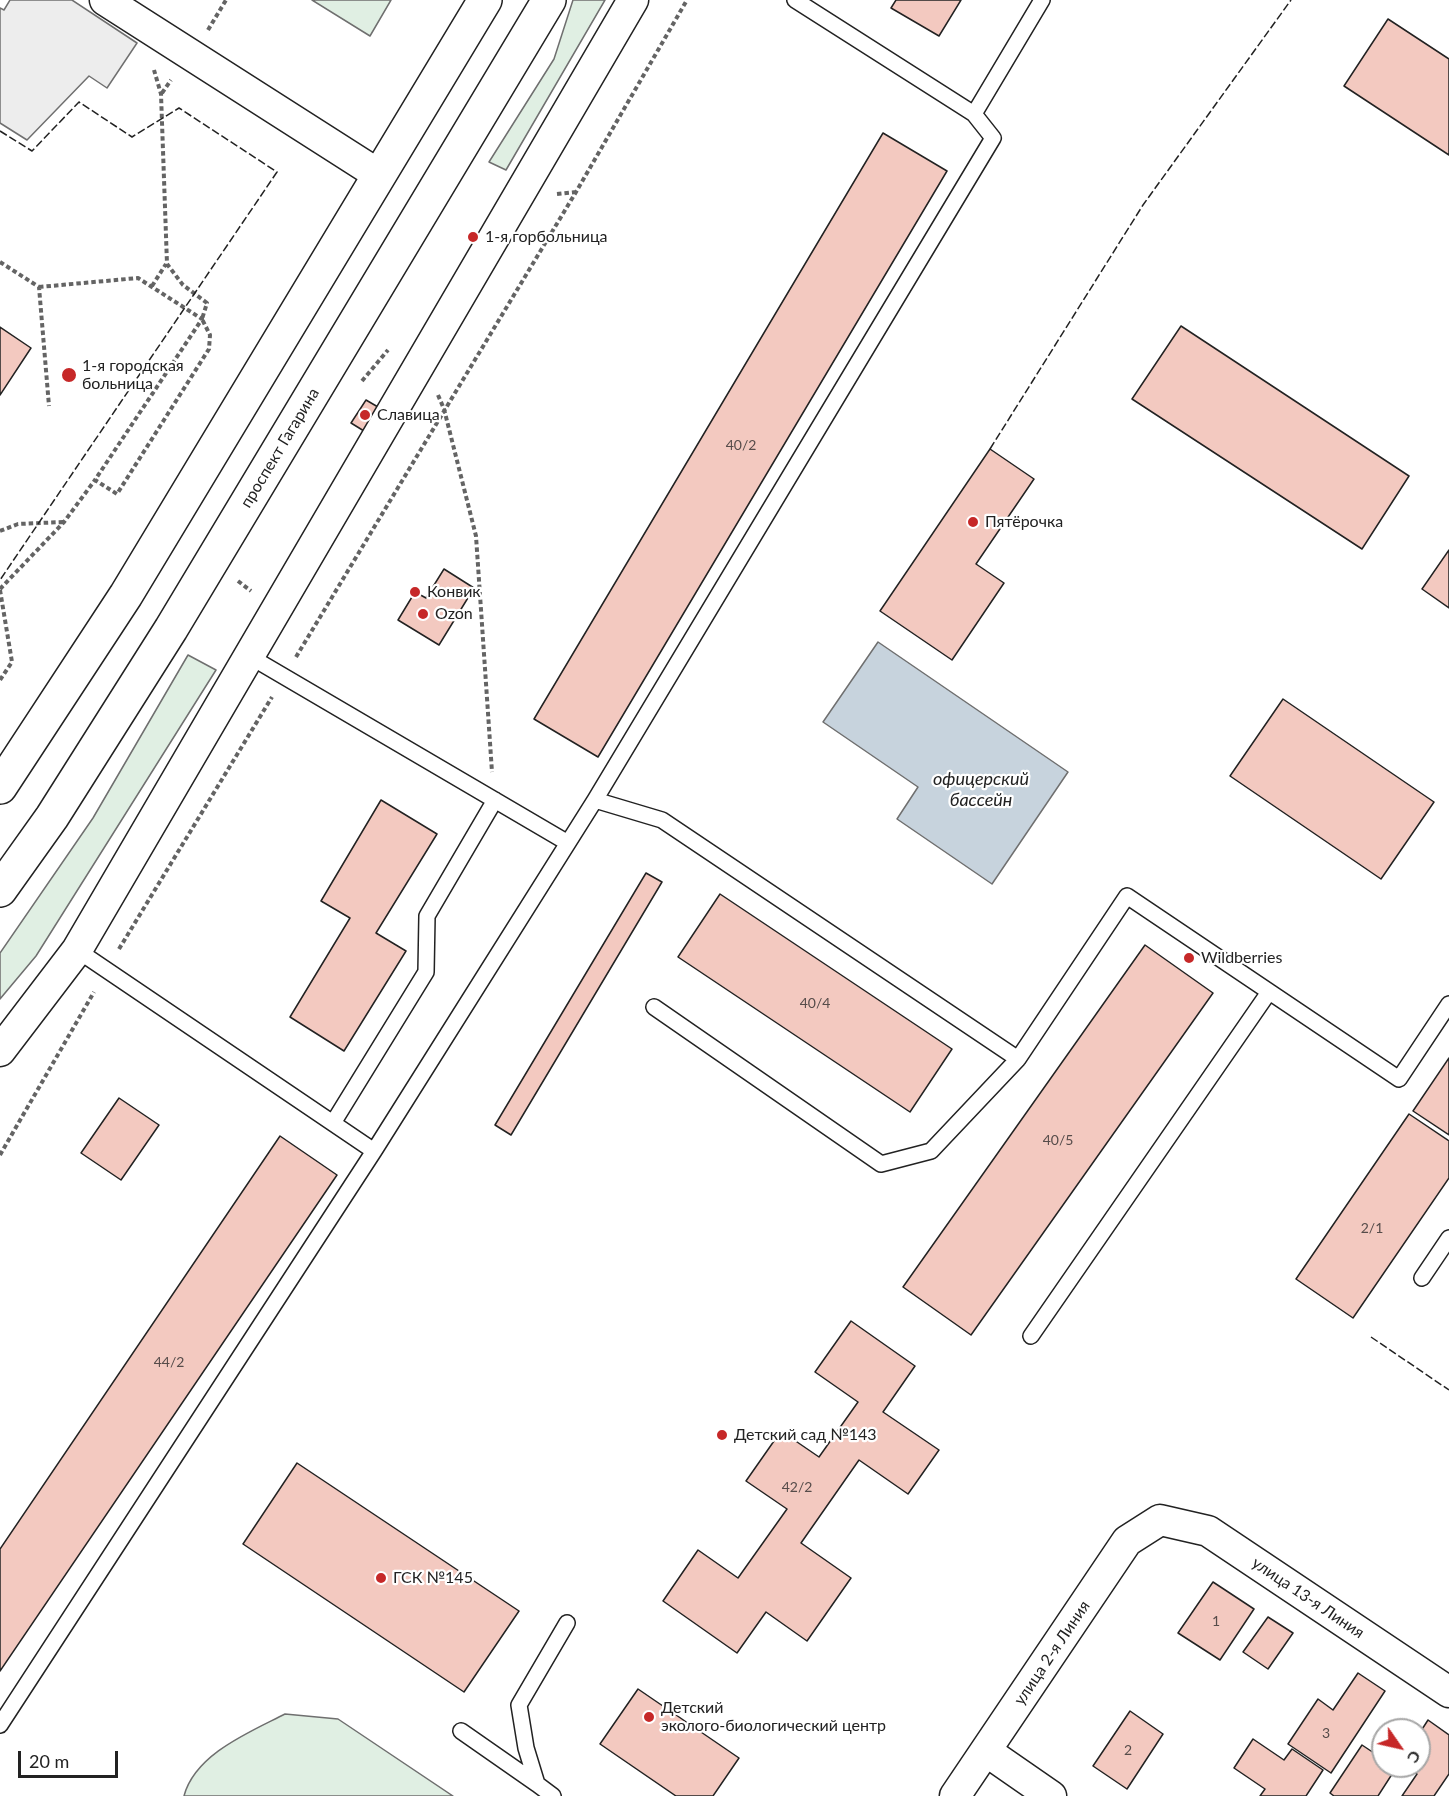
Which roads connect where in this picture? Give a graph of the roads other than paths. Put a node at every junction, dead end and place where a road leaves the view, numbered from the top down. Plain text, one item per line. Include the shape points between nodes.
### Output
1 (105, 0) edge
2 (485, 0) edge
3 (549, 0) edge
4 (633, 0) edge
5 (795, 0) edge
6 (1041, 0) edge
7 (974, 114) junction
8 (379, 175) junction
9 (249, 656) junction
10 (0, 787) edge
11 (495, 800) junction
12 (595, 800) junction
13 (568, 843) junction
14 (0, 890) edge
15 (76, 950) junction
16 (1269, 992) junction
17 (1449, 1004) edge
18 (654, 1007) dead end
19 (0, 1051) edge
20 (1018, 1059) junction
21 (333, 1123) junction
22 (374, 1151) junction
23 (1449, 1238) edge
24 (1422, 1278) dead end
25 (1031, 1336) dead end
26 (1160, 1520) joint
27 (567, 1623) dead end
28 (1449, 1692) edge
29 (0, 1725) edge
30 (461, 1731) dead end
31 (986, 1751) junction
32 (537, 1784) junction
33 (553, 1796) edge
34 (955, 1796) edge
35 (1051, 1796) edge

1 - 8 street
2 - 8 main road
3 - 14 main road, проспект Гагарина via 171,629 52,817
4 - 9 street
5 - 7 lane
6 - 7 lane
7 - 12 lane via 993,138
8 - 10 main road via 126,595
9 - 11 lane
9 - 15 street
11 - 13 lane
11 - 21 lane via 427,916 426,972
12 - 13 lane
12 - 20 lane via 663,820
13 - 22 lane
15 - 19 street
15 - 21 lane
16 - 17 lane via 1399,1079
16 - 20 lane via 1127,896
16 - 25 lane
18 - 20 lane via 881,1164 931,1151
21 - 22 lane
22 - 29 lane
23 - 24 lane
26 - 28 street, улица 13-я Линия via 1208,1531
26 - 31 street, улица 2-я Линия via 1127,1541
27 - 32 lane via 519,1704
30 - 32 lane
31 - 34 street, улица 2-я Линия
31 - 35 street
32 - 33 lane

